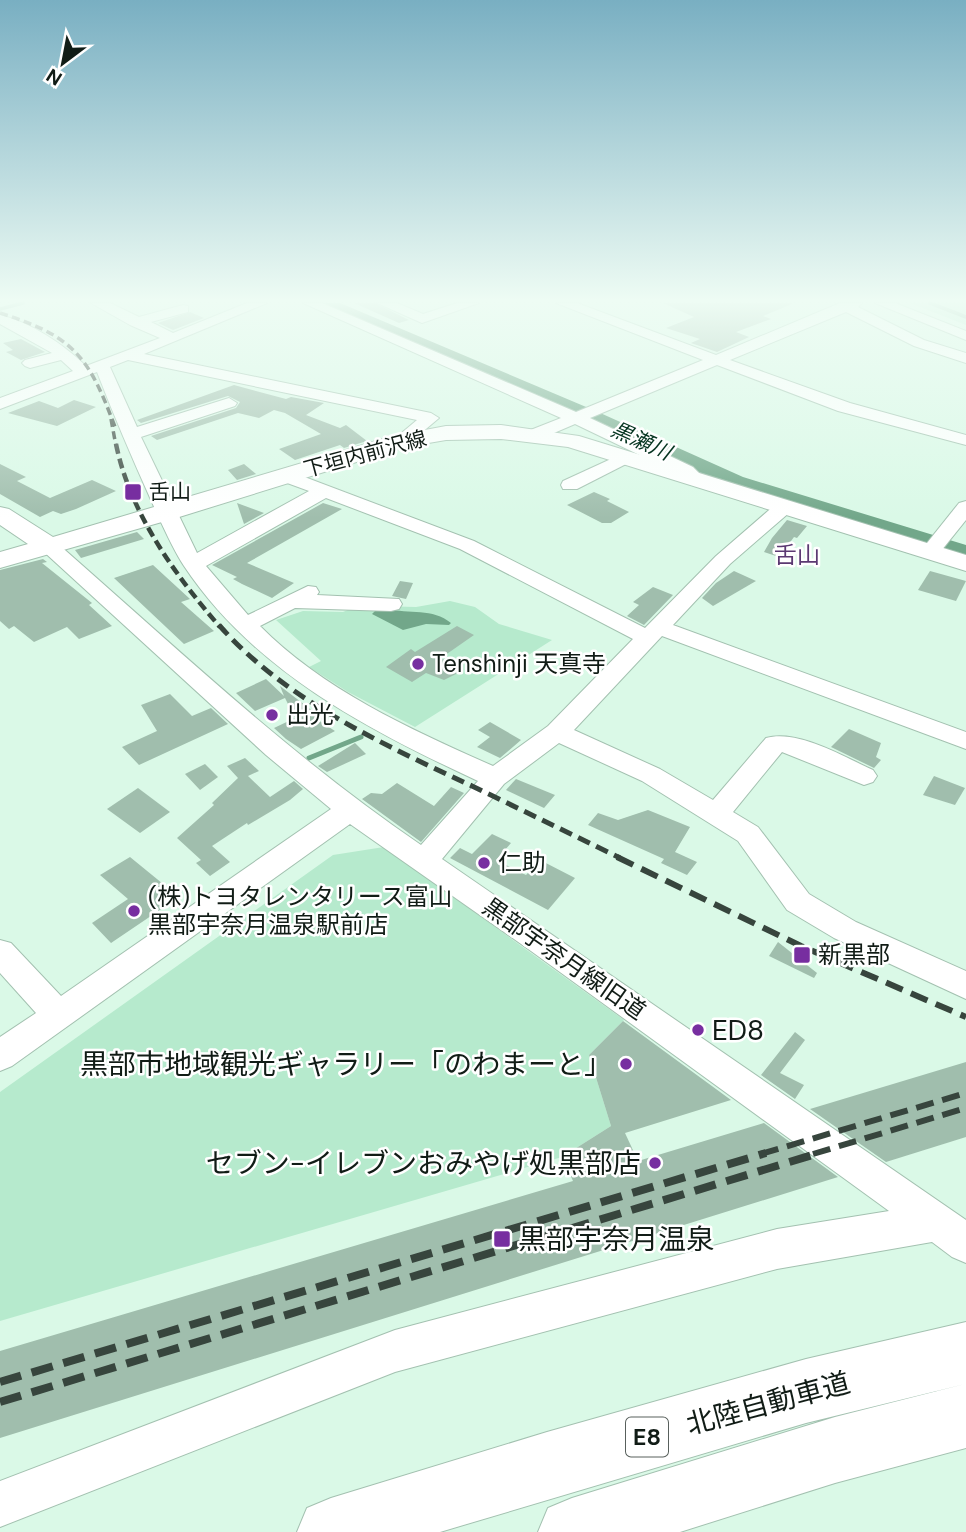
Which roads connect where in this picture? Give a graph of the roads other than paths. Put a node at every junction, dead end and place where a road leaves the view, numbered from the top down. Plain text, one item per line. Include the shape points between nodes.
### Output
1 (214, 374) edge
2 (493, 374) edge
3 (677, 374) edge
4 (757, 374) edge
5 (111, 375) joint
6 (573, 398) dead end
7 (229, 403) dead end
8 (0, 404) edge
9 (587, 411) junction
10 (131, 435) junction
11 (534, 435) junction
12 (966, 440) edge
13 (401, 441) junction
14 (624, 458) junction
15 (286, 476) junction
16 (697, 480) junction
17 (570, 485) dead end
18 (324, 491) junction
19 (966, 507) edge
20 (783, 508) junction
21 (167, 513) junction
22 (0, 514) edge
23 (936, 545) junction
24 (50, 547) junction
25 (0, 560) edge
26 (193, 564) junction
27 (966, 564) edge
28 (316, 587) dead end
29 (381, 598) dead end
30 (292, 601) junction
31 (245, 625) junction
32 (653, 632) junction
33 (557, 732) junction
34 (966, 741) edge
35 (864, 776) dead end
36 (495, 778) junction
37 (350, 810) junction
38 (717, 813) junction
39 (424, 861) junction
40 (0, 952) edge
41 (966, 986) edge
42 (58, 1014) junction
43 (0, 1056) edge
44 (952, 1233) edge
45 (966, 1353) edge
46 (966, 1416) edge
47 (0, 1504) edge
48 (331, 1532) edge
49 (572, 1532) edge

1 - 13 street via 431,418
2 - 9 street
3 - 9 street
4 - 12 street via 844,407
5 - 8 street
5 - 10 street
6 - 9 street
7 - 10 street
9 - 11 street
9 - 16 street
10 - 21 street
11 - 13 main road, 下垣内前沢線 via 446,433
11 - 14 main road, 下垣内前沢線
13 - 15 main road, 下垣内前沢線
14 - 16 main road, 下垣内前沢線
14 - 17 street
15 - 18 street
15 - 21 main road, 下垣内前沢線
16 - 20 main road, 下垣内前沢線
18 - 26 street
18 - 32 street via 467,545
19 - 23 street
20 - 23 main road, 下垣内前沢線
20 - 32 street via 723,560
21 - 24 main road, 下垣内前沢線
21 - 26 street
22 - 24 main road
23 - 27 main road, 下垣内前沢線
24 - 25 main road, 下垣内前沢線
24 - 37 street, 黒部宇奈月線旧道 via 275,749
26 - 31 street
28 - 30 street
29 - 30 street
30 - 31 street
31 - 36 street via 289,665 345,703 418,744
32 - 33 street
32 - 34 street
33 - 36 street
33 - 38 street via 651,775
35 - 38 street via 788,744 775,744
36 - 39 street
37 - 39 street, 黒部宇奈月線旧道
37 - 42 street
38 - 41 street via 748,834 798,902 845,930
39 - 44 street, 黒部宇奈月線旧道
40 - 42 street
42 - 43 street
44 - 47 street via 777,1249 395,1350
45 - 48 highway, 北陸自動車道 / E8 via 806,1391
46 - 49 highway via 835,1450

